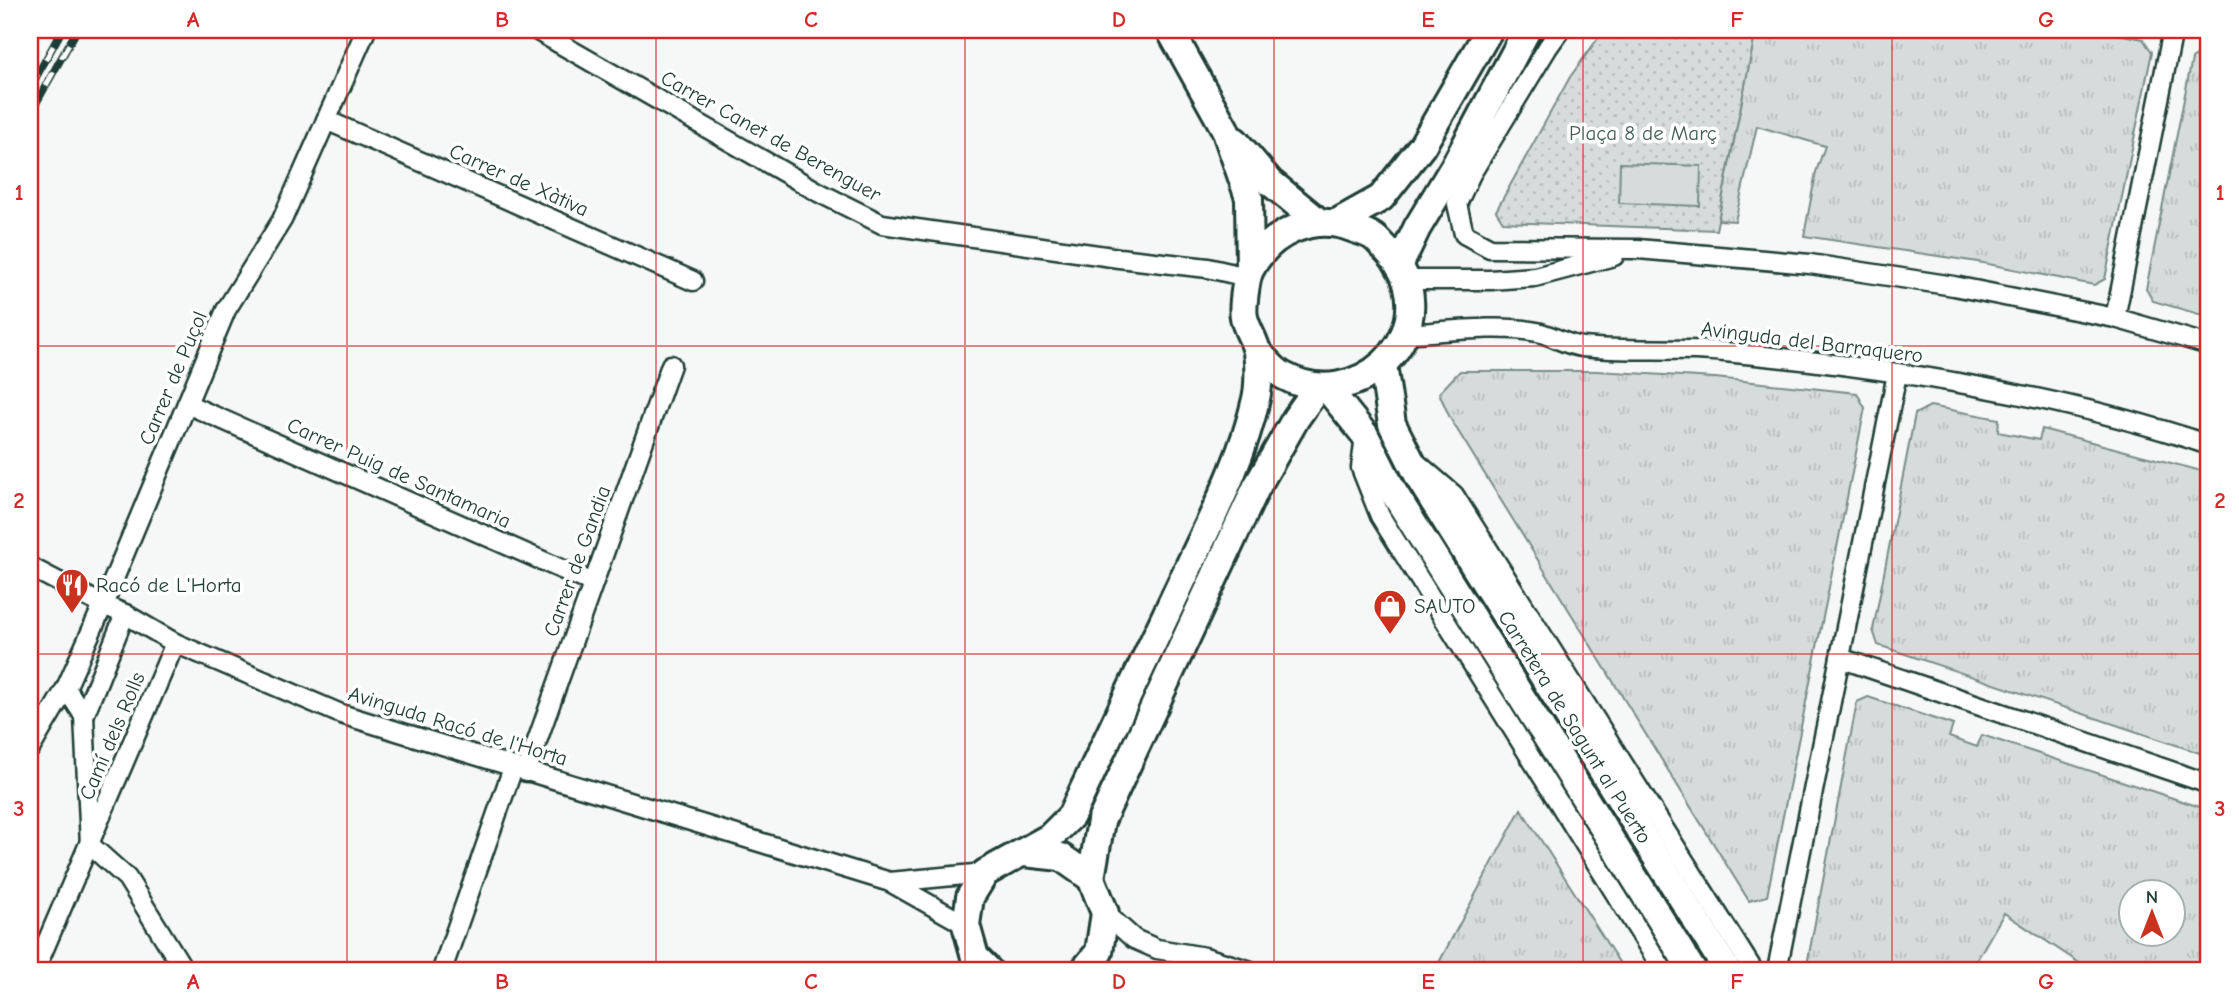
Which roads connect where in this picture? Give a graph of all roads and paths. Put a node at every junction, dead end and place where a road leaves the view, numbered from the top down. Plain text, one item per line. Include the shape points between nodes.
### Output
1 (366, 30) edge
2 (536, 30) edge
3 (1170, 30) edge
4 (1527, 30) edge
5 (1560, 30) edge
6 (2173, 30) edge
7 (1481, 35) edge
8 (326, 120) junction
9 (1225, 129) junction
10 (1329, 222) junction
11 (1638, 249) junction
12 (1249, 273) junction
13 (1403, 273) junction
14 (693, 281) dead end
15 (2115, 318) junction
16 (1404, 334) junction
17 (2209, 345) edge
18 (1257, 351) junction
19 (671, 365) dead end
20 (1383, 365) junction
21 (1896, 374) junction
22 (1323, 388) junction
23 (187, 404) junction
24 (1365, 435) junction
25 (2209, 445) edge
26 (1407, 454) junction
27 (30, 567) edge
28 (593, 583) junction
29 (103, 605) junction
30 (125, 614) junction
31 (175, 643) junction
32 (1840, 658) junction
33 (66, 688) junction
34 (83, 716) junction
35 (30, 749) edge
36 (520, 770) junction
37 (2209, 784) edge
38 (90, 845) junction
39 (1024, 853) junction
40 (985, 873) junction
41 (1091, 878) junction
42 (890, 882) junction
43 (1105, 913) junction
44 (965, 925) junction
45 (978, 966) edge
46 (35, 970) edge
47 (184, 970) edge
48 (442, 970) edge
49 (1084, 970) edge
50 (1248, 970) edge
51 (1663, 970) edge
52 (1692, 970) edge
53 (1727, 970) edge
54 (1753, 970) edge
55 (1777, 970) edge

1 - 8 street, Carrer de Puçol
2 - 12 street, Carrer Canet de Berenguer via 882,224
3 - 9 street
4 - 13 street via 1417,228
5 - 11 street via 1466,184 1457,204 1464,233 1490,248
6 - 15 street
7 - 10 street via 1422,146 1381,198
8 - 14 street, Carrer de Xàtiva
8 - 23 street, Carrer de Puçol via 282,220 226,310
9 - 10 street via 1270,182
9 - 12 street via 1249,198
10 - 12 street via 1291,229 1267,246
10 - 13 street via 1374,236
11 - 13 street via 1535,277 1490,280
11 - 15 street via 1810,264
12 - 18 street via 1243,316
13 - 16 street via 1409,307
15 - 17 street
16 - 20 street
16 - 21 street, Avinguda del Barraquero via 1536,332 1580,346 1723,352
18 - 22 street via 1284,376
18 - 39 street via 1256,397 1229,481 1071,816 1050,837
19 - 28 street, Carrer de Gandia
20 - 22 street via 1357,382
20 - 26 street, Carretera de Sagunt al Puerto via 1392,424
21 - 25 street, Avinguda del Barraquero via 2080,408
21 - 32 street
22 - 24 street, Carretera de Sagunt al Puerto
22 - 41 street via 1296,418 1256,488 1106,809
23 - 28 street, Carrer Puig de Santamaria
23 - 29 street, Carrer de Puçol
24 - 51 street via 1361,468 1380,516
24 - 52 street, Carretera de Sagunt al Puerto via 1394,494
26 - 53 street, Carretera de Sagunt al Puerto
26 - 54 street via 1454,495
27 - 29 street, Avinguda Racó de l'Horta
28 - 36 street, Carrer de Gandia
29 - 30 street, Avinguda Racó de l'Horta
29 - 33 street, Carrer de Puçol
30 - 31 street, Avinguda Racó de l'Horta
30 - 34 street
31 - 36 street, Avinguda Racó de l'Horta via 341,714
31 - 38 street, Camí dels Rolls
32 - 37 street
32 - 55 street
33 - 34 street, Camí dels Rolls
33 - 35 street, Carrer de Puçol
34 - 38 street, Camí dels Rolls
36 - 42 street, Avinguda Racó de l'Horta
36 - 48 street, Carrer de Gandia
38 - 46 street, Camí dels Rolls
38 - 47 street via 127,878
39 - 40 street
39 - 41 street via 1061,856
40 - 42 street, Avinguda Racó de l'Horta
40 - 44 street via 970,897
41 - 43 street
42 - 44 street, Avinguda Racó de l'Horta
43 - 49 street via 1099,952
43 - 50 street via 1134,939
44 - 45 street

